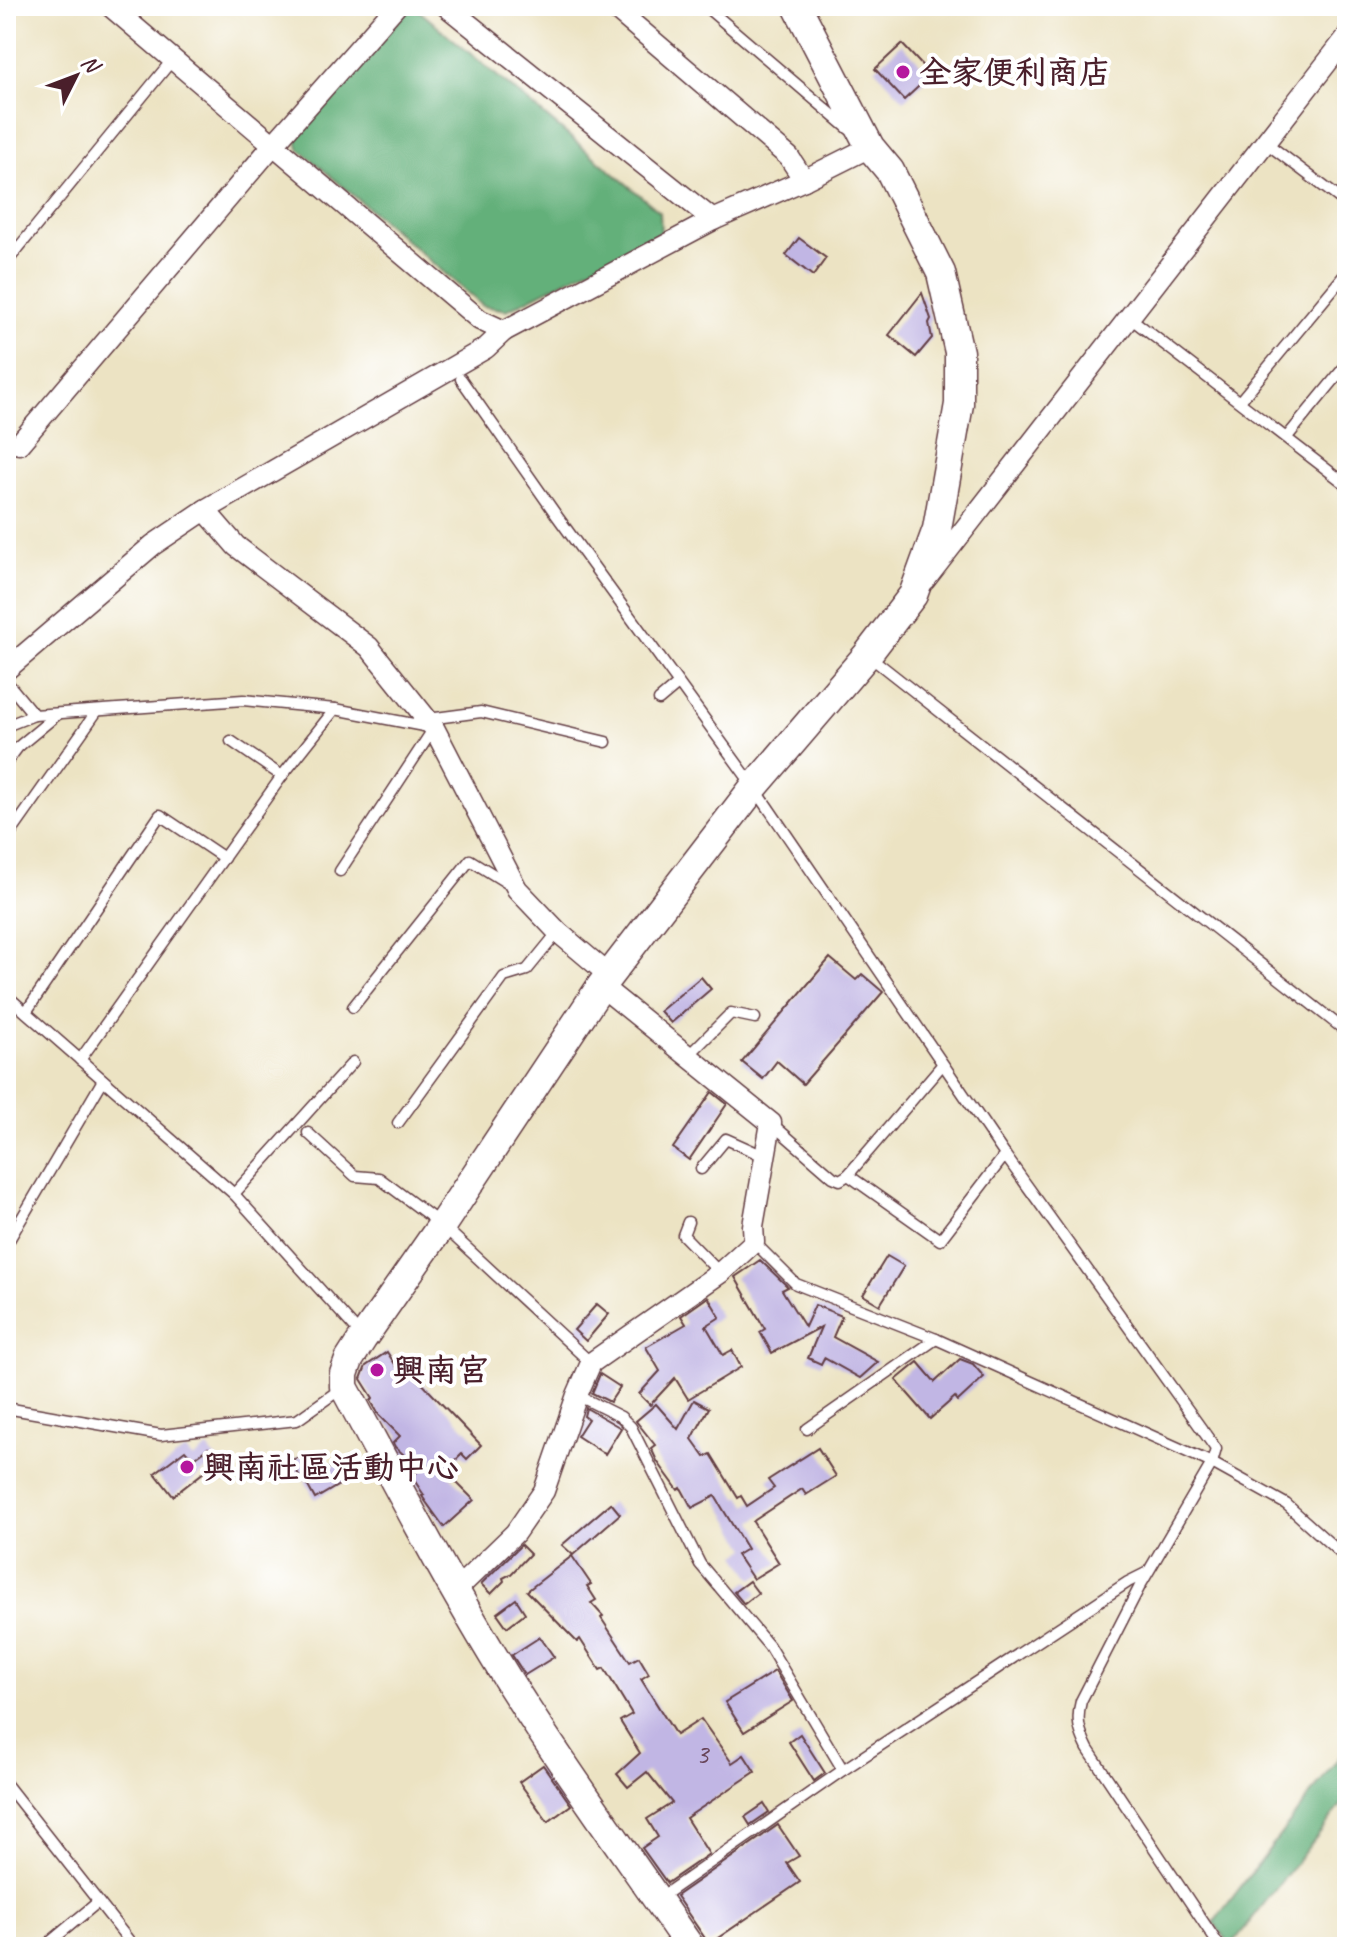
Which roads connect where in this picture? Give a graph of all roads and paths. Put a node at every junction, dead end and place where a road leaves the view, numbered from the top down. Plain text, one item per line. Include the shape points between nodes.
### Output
1 (110, 6) edge
2 (396, 6) edge
3 (446, 6) edge
4 (612, 6) edge
5 (705, 6) edge
6 (797, 6) edge
7 (1347, 37) edge
8 (173, 59) junction
9 (1265, 142) junction
10 (274, 144) junction
11 (870, 147) junction
12 (804, 180) junction
13 (1347, 204) edge
14 (713, 220) junction
15 (6, 263) edge
16 (1347, 272) edge
17 (1129, 317) junction
18 (504, 331) junction
19 (1347, 364) edge
20 (461, 379) dead end
21 (1240, 401) junction
22 (1287, 437) junction
23 (19, 444) dead end
24 (1347, 485) edge
25 (205, 510) junction
26 (913, 595) junction
27 (867, 655) junction
28 (6, 670) edge
29 (6, 681) edge
30 (678, 684) junction
31 (659, 700) dead end
32 (335, 709) junction
33 (97, 711) junction
34 (58, 714) junction
35 (34, 715) junction
36 (431, 723) junction
37 (6, 726) edge
38 (231, 741) dead end
39 (606, 742) dead end
40 (6, 763) edge
41 (282, 776) junction
42 (754, 787) junction
43 (6, 840) edge
44 (224, 858) junction
45 (340, 871) dead end
46 (517, 889) junction
47 (558, 932) junction
48 (605, 981) junction
49 (6, 995) edge
50 (353, 1007) dead end
51 (26, 1012) junction
52 (755, 1018) dead end
53 (1347, 1032) edge
54 (688, 1056) junction
55 (80, 1060) junction
56 (353, 1062) dead end
57 (942, 1065) junction
58 (103, 1080) junction
59 (398, 1123) dead end
60 (771, 1123) junction
61 (308, 1133) dead end
62 (1005, 1155) junction
63 (766, 1157) junction
64 (701, 1169) dead end
65 (848, 1175) junction
66 (234, 1194) junction
67 (688, 1222) dead end
68 (442, 1225) junction
69 (754, 1242) junction
70 (6, 1245) edge
71 (720, 1273) junction
72 (363, 1338) junction
73 (936, 1339) junction
74 (591, 1363) junction
75 (344, 1387) junction
76 (577, 1395) junction
77 (6, 1408) edge
78 (807, 1429) dead end
79 (1212, 1463) junction
80 (1347, 1559) edge
81 (1148, 1572) junction
82 (455, 1591) junction
83 (843, 1770) junction
84 (6, 1784) edge
85 (658, 1899) junction
86 (98, 1902) junction
87 (679, 1943) edge
88 (44, 1947) edge
89 (134, 1947) edge
90 (1220, 1947) edge

1 - 8 street
2 - 10 street
3 - 14 street
4 - 12 street via 789,157
5 - 11 lane
6 - 11 street
7 - 9 street
8 - 10 street
8 - 15 lane
9 - 13 lane
9 - 17 street
10 - 18 street via 480,320
10 - 23 street
11 - 12 street
11 - 26 street via 890,171 941,273 959,352 959,404 937,529
12 - 14 street
14 - 18 street
16 - 21 lane
17 - 21 lane
17 - 26 street
18 - 25 street via 486,348
19 - 22 lane
20 - 30 lane
21 - 22 lane
22 - 24 lane
25 - 28 street via 153,545
25 - 36 street via 236,546 369,647
26 - 27 street
27 - 42 street
27 - 53 lane
29 - 35 lane
30 - 31 lane
30 - 42 lane
32 - 33 lane via 243,700
32 - 36 lane
32 - 41 lane
33 - 34 lane
33 - 43 lane
34 - 35 lane
34 - 40 lane
35 - 37 lane
36 - 39 lane via 481,712
36 - 45 lane
36 - 46 street
38 - 41 lane
41 - 44 lane
42 - 48 street
42 - 57 lane
44 - 51 lane via 160,815
44 - 55 lane
46 - 47 street
46 - 50 lane via 470,860
47 - 48 street
47 - 59 lane via 527,970 504,977
48 - 54 street
48 - 68 street
49 - 51 lane
51 - 55 lane
52 - 54 lane via 731,1013
54 - 60 street
55 - 58 lane
56 - 66 lane
57 - 62 lane
57 - 65 lane
58 - 66 lane
58 - 70 lane
60 - 63 street
60 - 65 lane via 833,1177
61 - 68 lane via 355,1176 379,1178
62 - 65 lane via 940,1240
62 - 79 lane via 1216,1449
63 - 64 lane via 726,1139
63 - 69 street
66 - 72 lane
67 - 71 lane via 683,1235
68 - 72 street
68 - 74 lane
69 - 71 street
69 - 73 lane via 796,1284
71 - 74 street
72 - 75 street via 349,1360
73 - 78 lane
73 - 79 lane
74 - 76 street
75 - 77 lane via 297,1420 161,1435
75 - 82 street
76 - 82 street via 544,1491 515,1533
76 - 83 lane via 631,1427 700,1564 769,1646
79 - 80 lane via 1286,1504
79 - 81 lane
81 - 83 lane
81 - 90 lane via 1081,1701 1078,1730
82 - 85 street via 560,1760
83 - 85 lane
84 - 86 lane
85 - 87 street
86 - 88 lane
86 - 89 lane

